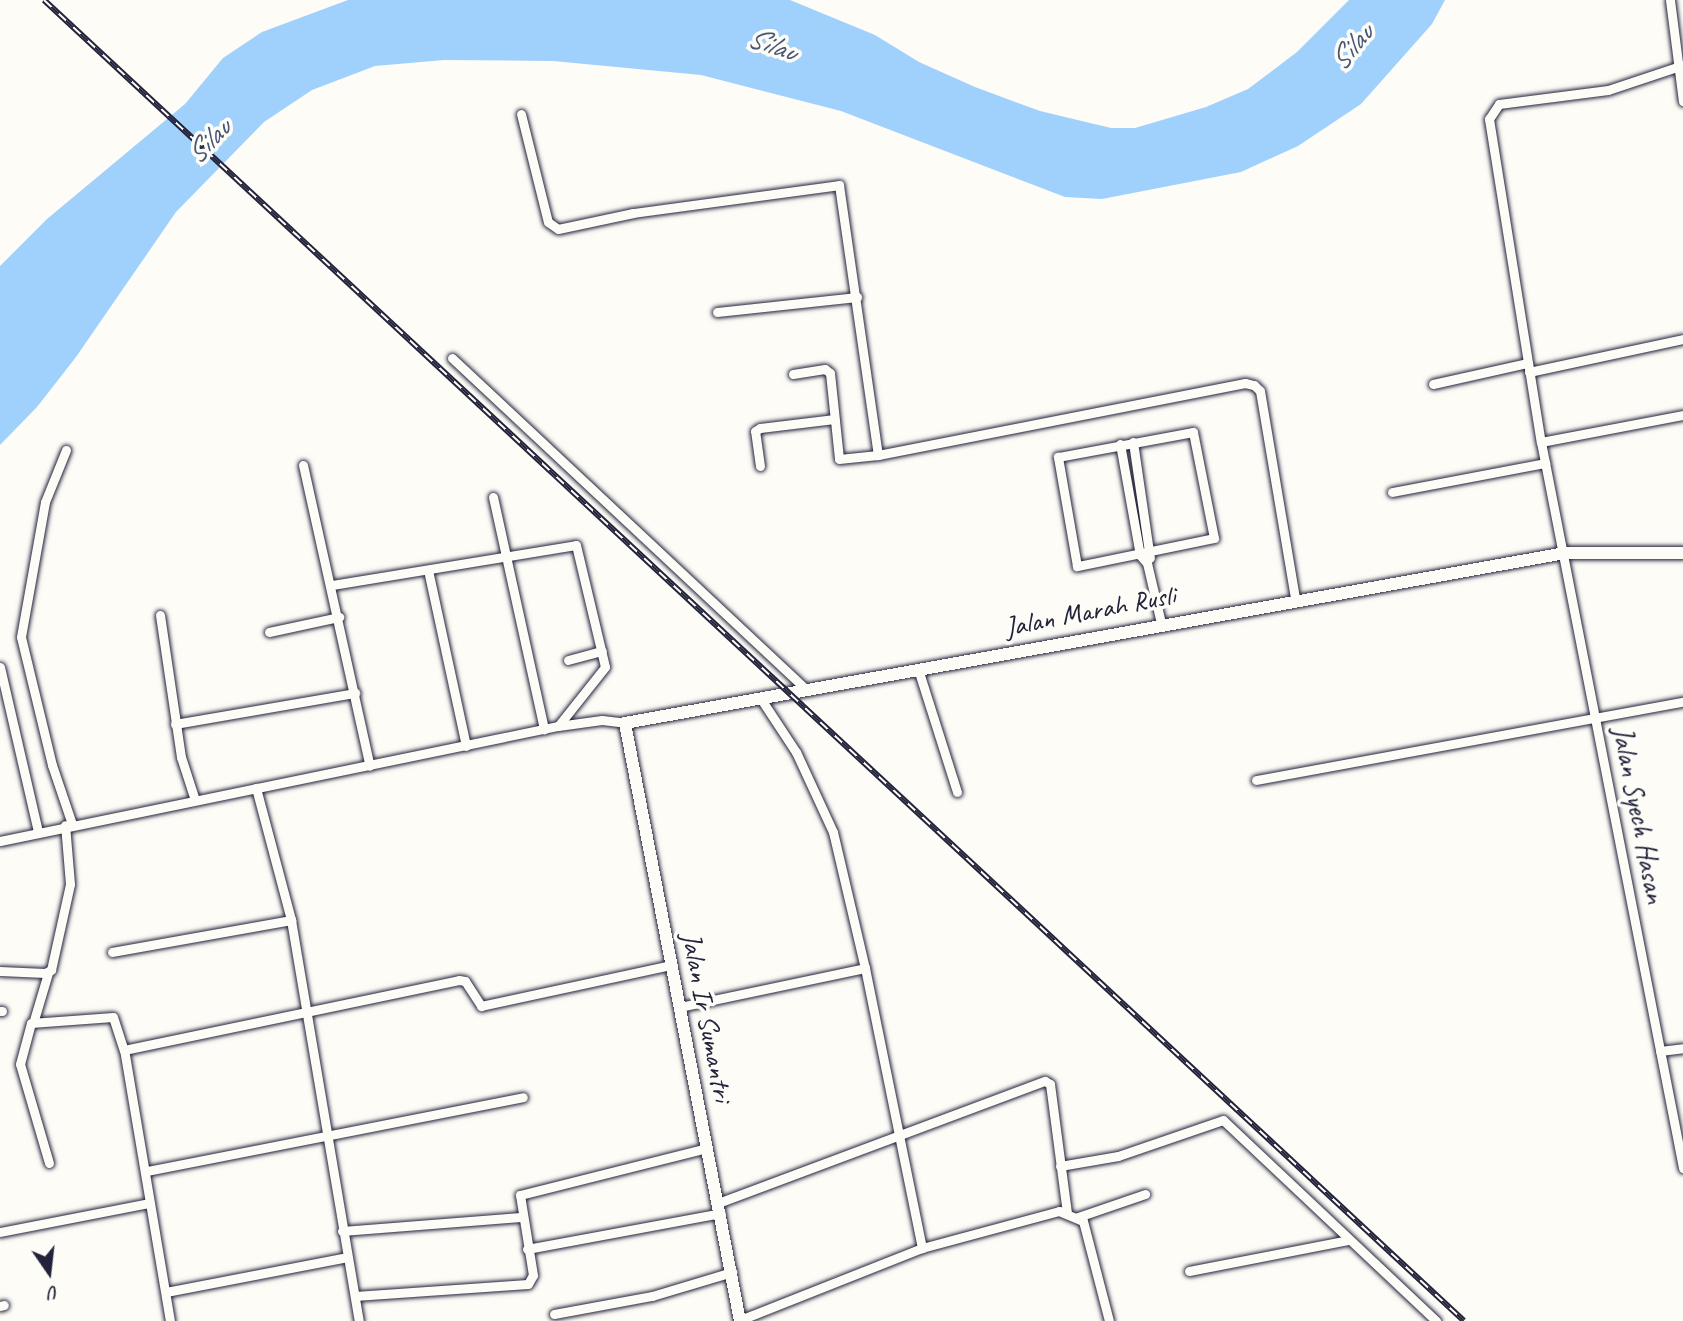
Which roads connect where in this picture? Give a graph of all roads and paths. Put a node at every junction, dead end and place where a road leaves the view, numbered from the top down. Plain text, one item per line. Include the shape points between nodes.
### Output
1 (1670, 0) edge
2 (1681, 65) edge
3 (1683, 101) edge
4 (521, 114) dead end
5 (857, 297) junction
6 (717, 312) dead end
7 (1683, 339) edge
8 (452, 358) dead end
9 (1528, 368) junction
10 (793, 374) dead end
11 (1433, 384) dead end
12 (1683, 415) edge
13 (834, 419) junction
14 (1133, 442) junction
15 (1541, 442) junction
16 (1120, 444) junction
17 (66, 450) dead end
18 (878, 455) junction
19 (1545, 463) junction
20 (303, 465) dead end
21 (760, 467) dead end
22 (1392, 492) dead end
23 (493, 497) dead end
24 (1683, 552) edge
25 (1565, 553) junction
26 (1152, 554) junction
27 (508, 555) junction
28 (1140, 555) junction
29 (1147, 563) junction
30 (428, 570) junction
31 (332, 584) junction
32 (1295, 598) junction
33 (160, 615) dead end
34 (339, 617) junction
35 (1161, 623) junction
36 (270, 632) dead end
37 (602, 651) junction
38 (568, 660) dead end
39 (0, 667) edge
40 (918, 669) junction
41 (2, 691) edge
42 (808, 691) junction
43 (355, 693) junction
44 (761, 699) junction
45 (1683, 702) edge
46 (1598, 719) junction
47 (625, 723) junction
48 (175, 724) junction
49 (558, 726) junction
50 (544, 729) junction
51 (466, 746) junction
52 (370, 766) junction
53 (1256, 780) dead end
54 (256, 788) junction
55 (957, 792) dead end
56 (195, 800) junction
57 (69, 824) junction
58 (38, 832) junction
59 (0, 841) edge
60 (291, 920) junction
61 (112, 951) dead end
62 (671, 965) junction
63 (865, 968) junction
64 (0, 971) edge
65 (48, 973) junction
66 (680, 1007) junction
67 (306, 1015) junction
68 (34, 1020) junction
69 (1683, 1048) edge
70 (124, 1050) junction
71 (1660, 1051) junction
72 (523, 1097) dead end
73 (324, 1136) junction
74 (901, 1137) junction
75 (707, 1149) junction
76 (49, 1163) dead end
77 (1060, 1166) junction
78 (1683, 1168) edge
79 (147, 1171) junction
80 (1145, 1194) dead end
81 (149, 1203) junction
82 (719, 1208) junction
83 (1068, 1213) junction
84 (520, 1217) junction
85 (1078, 1217) junction
86 (342, 1231) junction
87 (0, 1232) edge
88 (1349, 1240) junction
89 (922, 1248) junction
90 (527, 1249) junction
91 (348, 1257) junction
92 (1189, 1270) dead end
93 (732, 1272) junction
94 (166, 1292) junction
95 (355, 1296) junction
96 (554, 1314) dead end
97 (170, 1321) edge
98 (359, 1321) edge
99 (740, 1321) edge
100 (1109, 1321) edge
101 (1436, 1321) edge

1 - 2 street
2 - 3 street
2 - 9 street, Jalan Syech Hasan via 1608,90 1515,100 1492,111 1490,129
4 - 5 street via 548,222 558,229 634,213 839,185
5 - 6 street
5 - 18 street
7 - 9 street
8 - 42 street
9 - 11 street
9 - 15 street, Jalan Syech Hasan
10 - 13 street via 825,369 830,373
12 - 15 street
13 - 18 street via 842,462
13 - 21 street via 755,431
14 - 16 street
14 - 26 street
14 - 26 street via 1192,431 1215,536
15 - 19 street, Jalan Syech Hasan
16 - 28 street
16 - 28 street via 1061,454 1057,460 1077,566
17 - 57 street via 45,502 21,637
18 - 32 street via 1249,383 1260,391
19 - 22 street
19 - 25 street, Jalan Syech Hasan
20 - 31 street
23 - 27 street
24 - 25 main road, Jalan Marah Rusli
25 - 32 main road, Jalan Marah Rusli
25 - 46 street, Jalan Syech Hasan
26 - 28 street
26 - 29 street
27 - 30 street
27 - 37 street via 571,545 579,548
27 - 50 street
28 - 29 street
29 - 35 street
30 - 31 street
30 - 51 street
31 - 34 street
32 - 35 main road, Jalan Marah Rusli
33 - 48 street
34 - 36 street
34 - 43 street
35 - 40 main road, Jalan Marah Rusli
37 - 38 street
37 - 49 street via 604,672
39 - 41 street
40 - 42 main road, Jalan Marah Rusli
40 - 55 street
41 - 58 street
42 - 44 main road, Jalan Marah Rusli
43 - 48 street
43 - 52 street
44 - 47 main road, Jalan Marah Rusli
44 - 63 street via 796,752 832,832
45 - 46 street
46 - 53 street
46 - 71 street, Jalan Syech Hasan
47 - 49 street via 602,720
47 - 62 main road, Jalan Ir Sumantri
48 - 56 street
49 - 50 street
50 - 51 street
51 - 52 street
52 - 54 street
54 - 56 street
54 - 60 street
56 - 57 street
57 - 58 street
57 - 65 street via 70,884
58 - 59 street
60 - 61 street
60 - 67 street
62 - 66 main road, Jalan Ir Sumantri
62 - 67 street via 481,1006 463,980
63 - 66 street
63 - 74 street
64 - 65 street
65 - 68 street
66 - 75 main road, Jalan Ir Sumantri
67 - 70 street
67 - 73 street
68 - 70 street via 68,1023 113,1017
68 - 76 street via 24,1038 20,1064
69 - 71 street
70 - 79 street
71 - 78 street, Jalan Syech Hasan
72 - 73 street
73 - 79 street
73 - 86 street
74 - 77 street via 1045,1081 1050,1084
74 - 82 street
74 - 89 street
75 - 82 main road, Jalan Ir Sumantri
75 - 84 street via 520,1195
77 - 83 street
77 - 88 street via 1118,1156 1223,1120
79 - 81 street
80 - 85 street
81 - 87 street
81 - 94 street
82 - 90 street
82 - 93 main road, Jalan Ir Sumantri
83 - 85 street
83 - 89 street via 1048,1213
84 - 86 street
84 - 90 street
85 - 100 street via 1086,1230
86 - 91 street
88 - 92 street
88 - 101 street
89 - 99 street
90 - 95 street via 533,1275 528,1284
91 - 94 street
91 - 95 street
93 - 96 street via 652,1296
93 - 99 main road, Jalan Ir Sumantri
94 - 97 street
95 - 98 street

